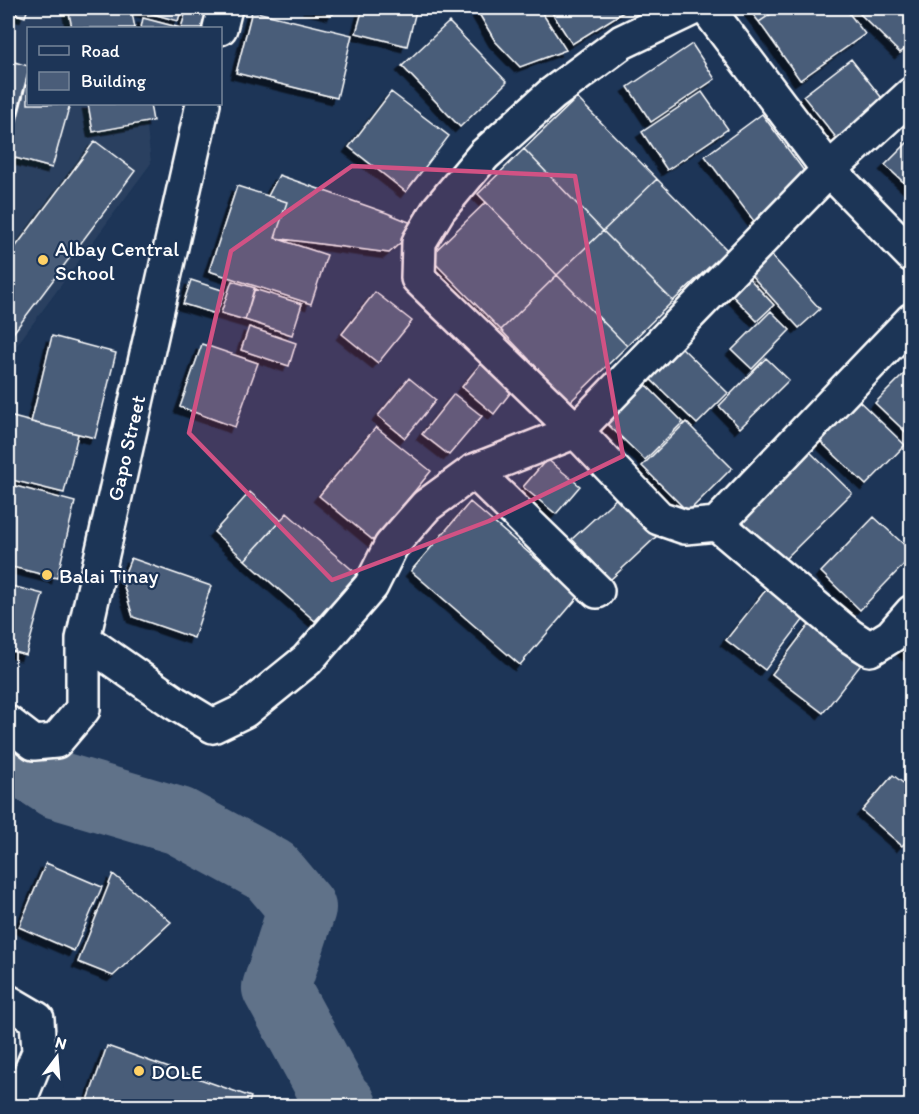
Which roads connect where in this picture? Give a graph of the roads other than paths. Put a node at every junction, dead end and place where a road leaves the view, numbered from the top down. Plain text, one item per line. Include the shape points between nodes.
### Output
1 (225, 8) edge
2 (693, 8) edge
3 (707, 8) edge
4 (220, 27) edge
5 (912, 94) edge
6 (203, 105) edge
7 (829, 170) junction
8 (912, 255) edge
9 (912, 320) edge
10 (576, 431) junction
11 (474, 471) junction
12 (717, 524) junction
13 (597, 591) dead end
14 (912, 612) edge
15 (83, 639) junction
16 (8, 723) edge
17 (8, 1002) edge
18 (17, 1107) edge

1 - 4 street
2 - 10 street via 622,42 552,94 484,155 439,210 419,242 418,278
3 - 7 street
5 - 7 street
6 - 15 street, Gapo Street
7 - 8 street
7 - 10 street
9 - 12 street
10 - 11 street
10 - 12 street via 659,518 685,527
11 - 13 street
11 - 15 street via 426,506 392,546 371,586 307,660 244,711 213,726
12 - 14 street via 870,649 891,636
15 - 16 street, Gapo Street via 83,710 56,741 34,744
17 - 18 street via 37,1019 39,1052

